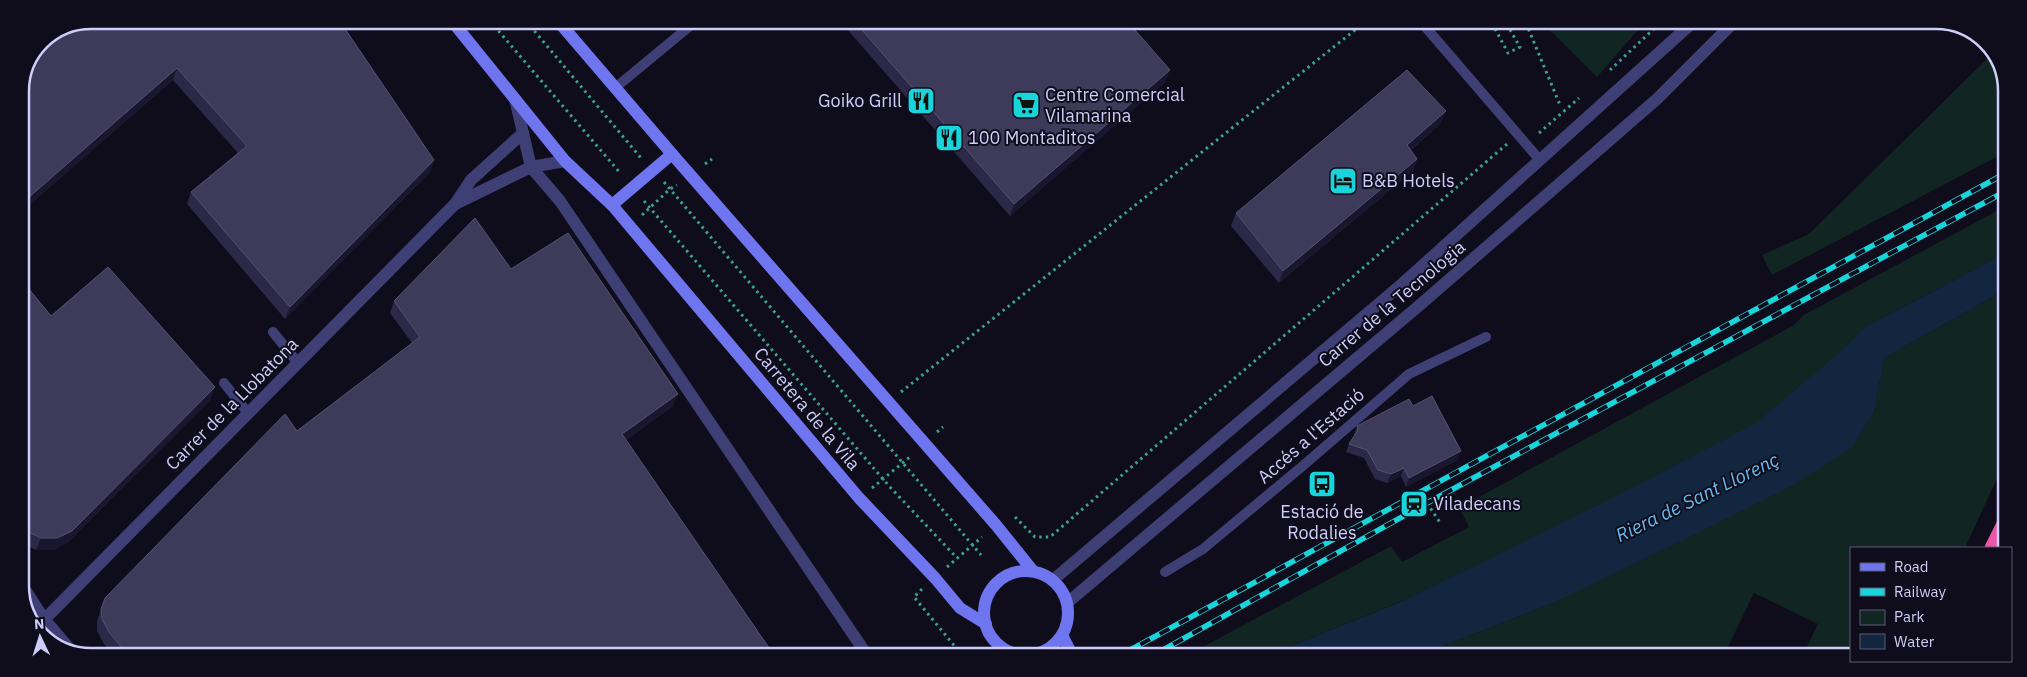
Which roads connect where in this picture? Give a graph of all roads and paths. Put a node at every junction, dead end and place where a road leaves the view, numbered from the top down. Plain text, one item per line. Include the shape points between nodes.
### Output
1 (458, 29) edge
2 (497, 29) edge
3 (533, 29) edge
4 (565, 29) edge
5 (686, 29) edge
6 (1356, 29) edge
7 (1427, 29) edge
8 (1495, 29) edge
9 (1510, 29) edge
10 (1528, 29) edge
11 (1654, 29) edge
12 (1685, 29) edge
13 (1727, 29) edge
14 (1608, 72) dead end
15 (615, 88) junction
16 (1581, 96) dead end
17 (515, 99) junction
18 (1560, 105) dead end
19 (523, 133) junction
20 (1518, 135) junction
21 (672, 154) junction
22 (642, 158) dead end
23 (712, 159) dead end
24 (1539, 159) junction
25 (565, 161) junction
26 (705, 164) dead end
27 (531, 167) junction
28 (664, 182) dead end
29 (682, 183) dead end
30 (632, 188) junction
31 (670, 189) junction
32 (455, 204) junction
33 (612, 205) junction
34 (650, 209) junction
35 (639, 216) dead end
36 (273, 332) dead end
37 (1486, 337) dead end
38 (298, 363) junction
39 (224, 383) dead end
40 (889, 402) junction
41 (248, 413) junction
42 (915, 452) dead end
43 (902, 464) junction
44 (883, 479) junction
45 (869, 490) dead end
46 (1428, 503) dead end
47 (1010, 515) dead end
48 (1440, 524) dead end
49 (988, 531) dead end
50 (972, 546) junction
51 (981, 555) dead end
52 (957, 558) junction
53 (943, 571) dead end
54 (1032, 571) junction
55 (1165, 572) dead end
56 (1053, 580) junction
57 (926, 586) dead end
58 (30, 597) edge
59 (1067, 603) junction
60 (39, 612) edge
61 (51, 612) edge
62 (986, 624) junction
63 (1062, 635) junction
64 (862, 648) edge
65 (956, 648) edge
66 (1006, 648) edge
67 (1049, 648) edge
68 (1068, 648) edge

1 - 17 street, Carretera de la Vila
2 - 30 path
3 - 22 path
4 - 15 street
5 - 15 lane
6 - 40 path
7 - 20 lane
8 - 9 path via 1508,53 1520,47
10 - 18 path
11 - 14 path
12 - 24 street, Carrer de la Tecnologia via 1562,142
13 - 59 street, Carrer de la Tecnologia via 1657,99 1421,304
15 - 21 street
16 - 20 path via 1532,139 1524,130
17 - 19 street
17 - 25 street, Carretera de la Vila
19 - 27 street
19 - 32 street, Carrer de la Llobatona via 470,180
20 - 24 lane
20 - 47 path via 1050,537 1035,537 1014,515
21 - 30 street
21 - 40 street
23 - 26 path
24 - 56 street, Carrer de la Tecnologia via 1402,284
25 - 27 street, Carrer de la Llobatona
25 - 33 street, Carretera de la Vila
27 - 32 street, Carrer de la Llobatona
27 - 64 street via 560,201
28 - 31 path
29 - 31 path
30 - 33 street
30 - 34 path
31 - 34 path
31 - 43 path
32 - 38 street, Carrer de la Llobatona
33 - 62 street, Carretera de la Vila via 859,498 960,608
34 - 35 path
34 - 44 path
36 - 38 lane
37 - 55 lane, Accés a l'Estació via 1409,374 1203,549
38 - 41 street, Carrer de la Llobatona
39 - 41 lane
40 - 54 street
41 - 61 street, Carrer de la Llobatona
42 - 43 path
43 - 44 path
43 - 50 path
44 - 45 path
44 - 52 path
46 - 48 path
49 - 50 path
50 - 51 path
50 - 52 path
52 - 53 path
54 - 56 street
54 - 62 street via 1008,575 995,585 984,608
56 - 59 street
57 - 65 path via 914,597
58 - 60 street
59 - 63 street via 1067,623
62 - 66 street via 996,642
63 - 67 street
63 - 68 street

